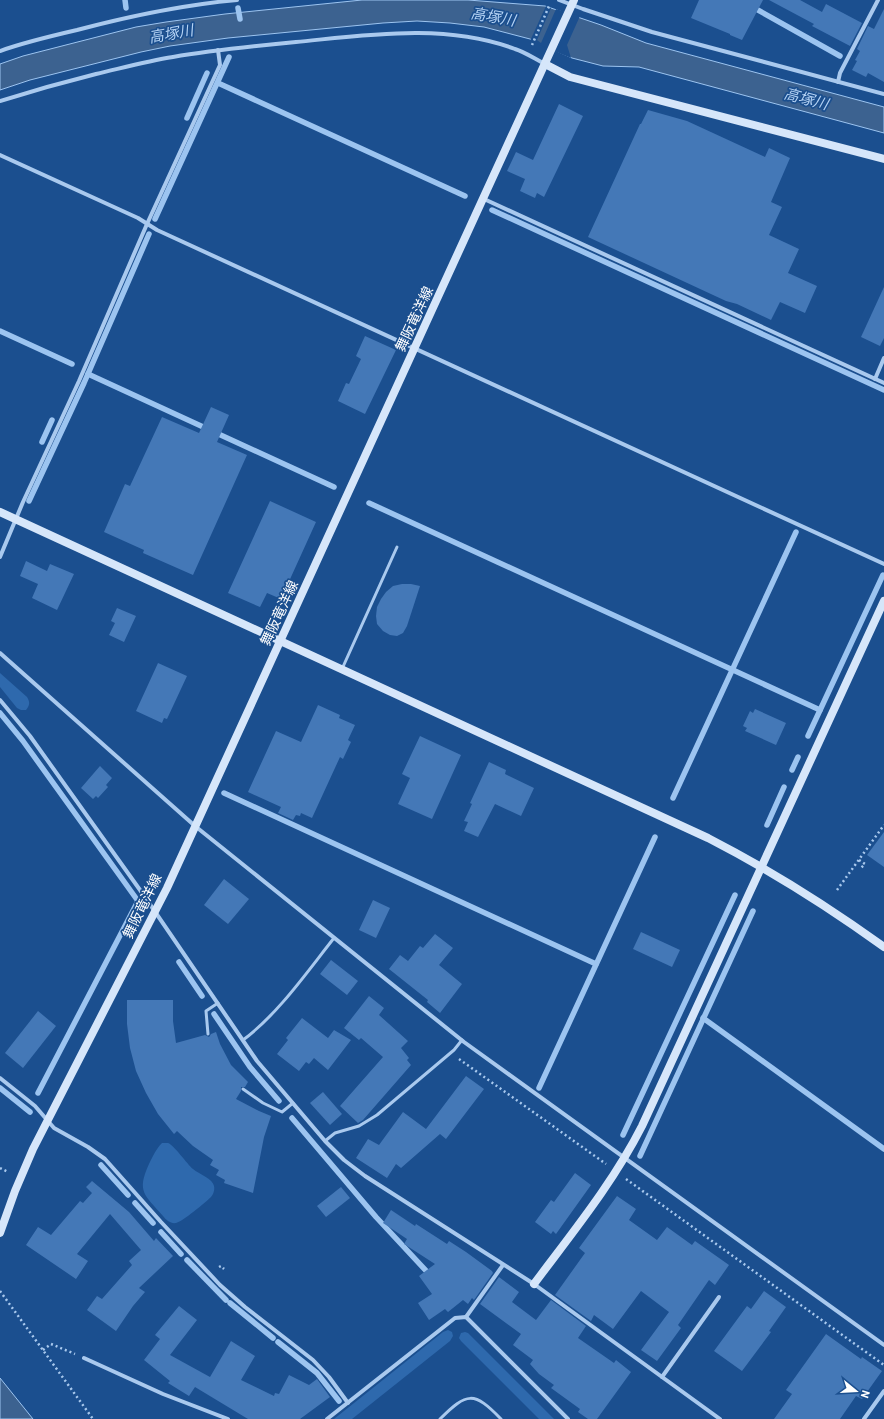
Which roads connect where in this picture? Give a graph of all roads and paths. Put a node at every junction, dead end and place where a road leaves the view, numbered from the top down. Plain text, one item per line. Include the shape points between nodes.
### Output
1 (231, 0) edge
2 (237, 0) edge
3 (559, 0) edge
4 (878, 0) edge
5 (571, 6) edge
6 (549, 7) dead end
7 (531, 47) dead end
8 (218, 50) junction
9 (0, 51) edge
10 (545, 64) junction
11 (838, 82) junction
12 (884, 94) edge
13 (0, 101) edge
14 (0, 155) edge
15 (884, 159) edge
16 (484, 199) junction
17 (147, 224) junction
18 (415, 348) junction
19 (884, 358) edge
20 (875, 379) junction
21 (884, 383) edge
22 (0, 512) edge
23 (16, 520) junction
24 (397, 547) dead end
25 (0, 557) edge
26 (884, 564) edge
27 (884, 601) edge
28 (280, 641) junction
29 (0, 653) edge
30 (342, 669) junction
31 (0, 700) edge
32 (884, 825) edge
33 (195, 826) junction
34 (859, 860) junction
35 (762, 866) junction
36 (860, 869) dead end
37 (837, 890) dead end
38 (155, 911) junction
39 (334, 938) junction
40 (884, 947) edge
41 (218, 1003) junction
42 (208, 1034) dead end
43 (243, 1040) junction
44 (462, 1040) junction
45 (451, 1052) junction
46 (0, 1078) edge
47 (243, 1089) dead end
48 (293, 1103) junction
49 (47, 1120) junction
50 (325, 1141) junction
51 (625, 1157) junction
52 (609, 1167) dead end
53 (0, 1168) edge
54 (8, 1172) dead end
55 (623, 1176) dead end
56 (0, 1233) edge
57 (503, 1265) junction
58 (534, 1284) junction
59 (0, 1291) edge
60 (719, 1297) dead end
61 (466, 1317) junction
62 (884, 1345) edge
63 (43, 1350) junction
64 (84, 1358) joint
65 (884, 1365) edge
66 (662, 1377) junction
67 (884, 1391) edge
68 (348, 1403) junction
69 (93, 1419) edge
70 (228, 1419) edge
71 (327, 1419) edge
72 (440, 1419) edge
73 (501, 1419) edge
74 (568, 1419) edge
75 (720, 1419) edge
76 (864, 1419) edge

1 - 2 street
1 - 9 street via 134,16
3 - 5 street
4 - 11 street via 840,73
5 - 10 street, 舞阪竜洋線
5 - 11 street via 652,32
6 - 7 path
8 - 10 street via 417,33 482,40 516,49
8 - 13 street via 144,62
8 - 17 street via 220,65
10 - 15 street via 570,77
10 - 16 street, 舞阪竜洋線
11 - 12 street
14 - 17 street
16 - 18 street, 舞阪竜洋線
16 - 20 street
17 - 18 street
17 - 23 street
18 - 26 street
18 - 28 street, 舞阪竜洋線
19 - 20 street
20 - 21 street
22 - 23 street
23 - 25 street
23 - 28 street
24 - 30 lane
27 - 35 street
28 - 30 street
28 - 33 street, 舞阪竜洋線
29 - 33 street
30 - 35 street via 708,838
31 - 38 street via 30,736
32 - 34 path
33 - 38 street, 舞阪竜洋線
33 - 39 street
34 - 36 path via 865,864
34 - 37 path
35 - 40 street via 811,896
35 - 51 street via 642,1126
38 - 41 street
38 - 49 street, 舞阪竜洋線
39 - 43 lane via 283,1001
39 - 44 street
41 - 42 lane via 206,1011
41 - 43 street
43 - 48 street via 257,1061
44 - 45 lane
44 - 51 street
45 - 50 lane via 377,1115 359,1126 335,1132
45 - 52 path
46 - 49 street via 35,1106
47 - 48 lane via 282,1112
48 - 50 street
49 - 56 street, 舞阪竜洋線 via 21,1177
49 - 68 street via 54,1128 105,1159 220,1285 313,1360
50 - 57 street via 365,1176
51 - 58 street
51 - 62 street
53 - 54 path
55 - 65 path
57 - 58 street
57 - 61 street
58 - 66 street
59 - 63 path
60 - 66 street
61 - 68 street via 455,1318
61 - 74 street
63 - 64 path via 51,1344
63 - 69 path
64 - 70 street via 163,1394
66 - 75 street
67 - 76 street
68 - 71 street
72 - 73 lane via 459,1402 471,1399 483,1402

